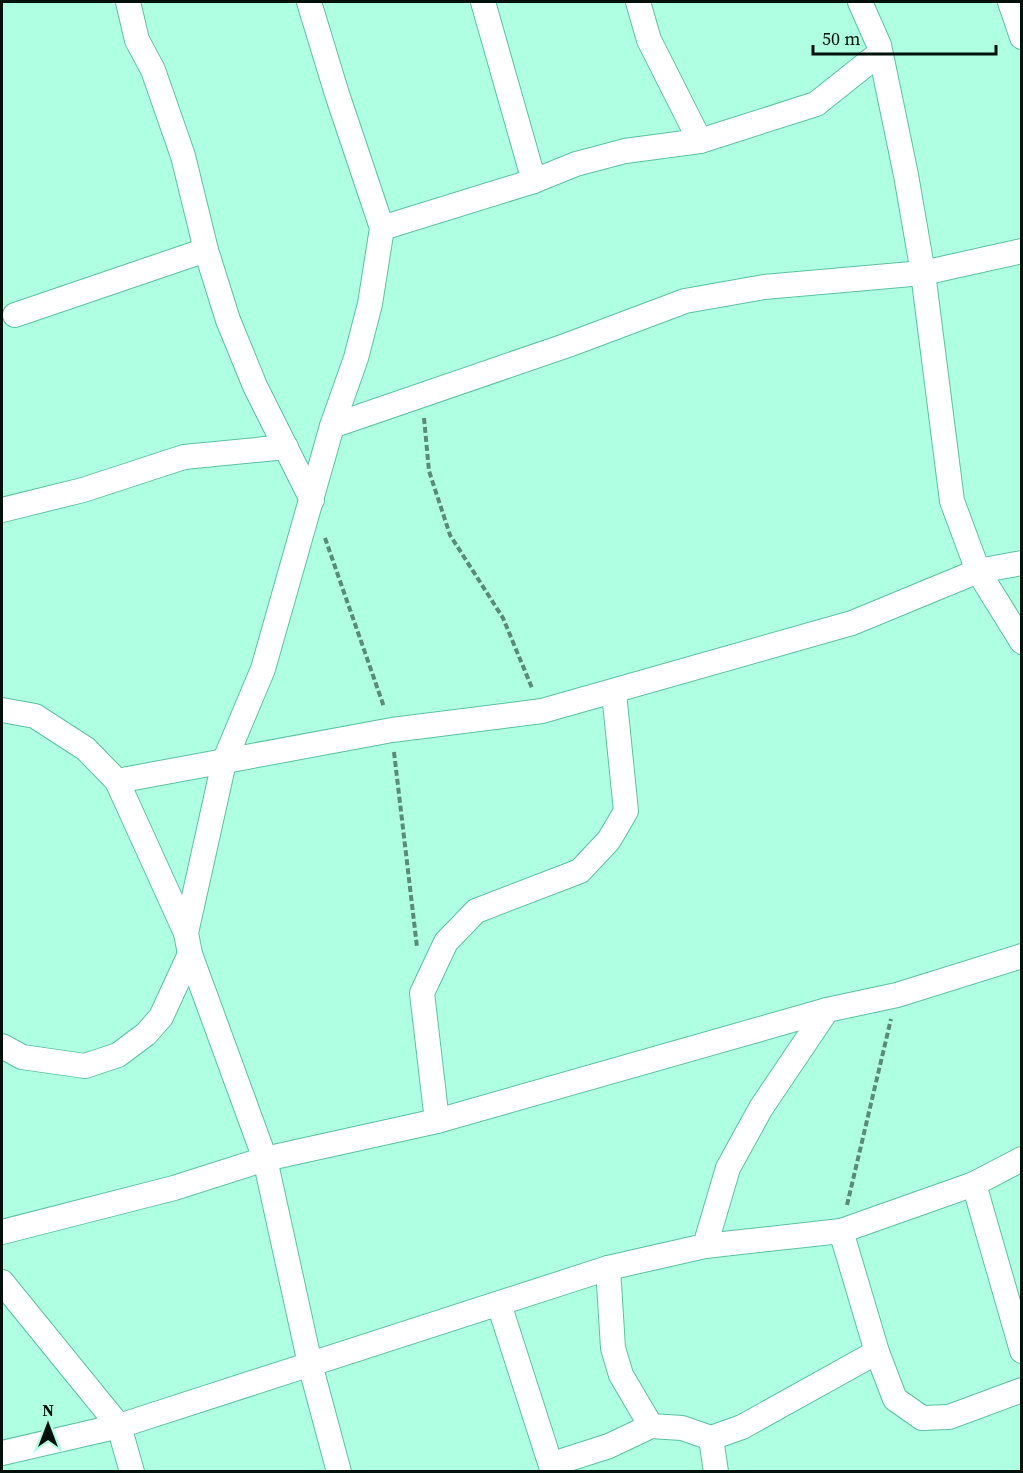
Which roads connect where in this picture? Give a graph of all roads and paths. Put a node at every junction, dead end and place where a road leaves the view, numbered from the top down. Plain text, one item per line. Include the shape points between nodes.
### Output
1 (128, 2) edge
2 (309, 2) edge
3 (483, 2) edge
4 (638, 2) edge
5 (860, 2) edge
6 (1011, 2) edge
7 (1022, 37) edge
8 (880, 54) junction
9 (700, 141) junction
10 (534, 182) junction
11 (382, 228) junction
12 (206, 250) junction
13 (1022, 251) edge
14 (923, 273) junction
15 (15, 315) dead end
16 (422, 396) junction
17 (332, 426) junction
18 (286, 447) junction
19 (312, 501) junction
20 (2, 510) edge
21 (1022, 563) edge
22 (978, 571) junction
23 (1022, 642) edge
24 (614, 693) junction
25 (2, 710) edge
26 (542, 711) junction
27 (224, 762) junction
28 (117, 782) junction
29 (188, 943) junction
30 (1022, 956) edge
31 (897, 995) junction
32 (827, 1010) junction
33 (2, 1046) edge
34 (437, 1121) junction
35 (265, 1159) junction
36 (1022, 1159) edge
37 (974, 1184) junction
38 (841, 1231) junction
39 (2, 1232) edge
40 (705, 1246) junction
41 (608, 1268) junction
42 (2, 1282) edge
43 (499, 1304) junction
44 (877, 1352) junction
45 (1022, 1352) edge
46 (310, 1364) junction
47 (1022, 1390) edge
48 (119, 1426) junction
49 (651, 1426) junction
50 (711, 1438) junction
51 (2, 1453) edge
52 (553, 1468) edge
53 (132, 1472) edge
54 (339, 1472) edge
55 (716, 1472) edge

1 - 12 street via 137,40 153,70 183,156
2 - 11 street
3 - 10 street
4 - 9 street via 649,40
5 - 8 street
6 - 7 street
8 - 9 street via 816,104
8 - 14 street
9 - 10 street via 625,151 576,164
10 - 11 street
11 - 17 street via 370,304
12 - 15 street
12 - 18 street via 228,320
13 - 14 street
14 - 16 street via 764,287 685,301
14 - 22 street via 952,501
16 - 17 street
16 - 26 path via 429,471 450,535 503,618
17 - 19 street
18 - 19 street
18 - 20 street via 184,457 83,490
19 - 27 street via 263,669
21 - 22 street
22 - 23 street
22 - 24 street via 852,623
24 - 26 street
24 - 34 street via 626,811 609,840 580,871 476,911 446,942 422,993
25 - 28 street via 35,716 86,750
26 - 27 street via 392,730
27 - 28 street
27 - 29 street
28 - 29 street
29 - 33 street via 161,1017 118,1055 85,1066 22,1057
29 - 35 street
30 - 31 street
31 - 32 street
31 - 38 path
32 - 34 street
32 - 40 street via 761,1108 728,1168
34 - 35 street
35 - 39 street via 174,1188
35 - 46 street
36 - 37 street
37 - 38 street
37 - 45 street
38 - 40 street
38 - 44 street
40 - 41 street
41 - 43 street
41 - 49 street via 613,1348 621,1375
42 - 48 street
43 - 46 street
43 - 52 street
44 - 47 street via 895,1399 922,1418 949,1417
44 - 50 street via 742,1427
46 - 48 street
46 - 54 street
48 - 51 street
48 - 53 street
49 - 50 street via 682,1428
49 - 52 street
50 - 55 street

